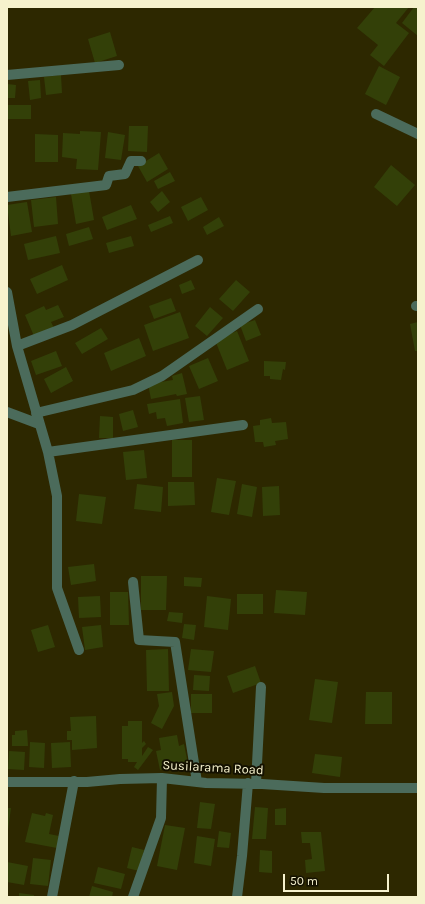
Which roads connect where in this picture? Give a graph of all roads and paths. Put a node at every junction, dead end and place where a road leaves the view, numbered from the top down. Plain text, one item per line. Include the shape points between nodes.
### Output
1 (119, 65) dead end
2 (7, 75) edge
3 (376, 114) dead end
4 (418, 134) edge
5 (141, 161) dead end
6 (7, 197) edge
7 (198, 260) dead end
8 (7, 292) edge
9 (258, 309) dead end
10 (17, 346) junction
11 (7, 412) edge
12 (36, 413) junction
13 (39, 424) junction
14 (243, 425) dead end
15 (48, 452) junction
16 (133, 582) dead end
17 (79, 650) dead end
18 (261, 687) dead end
19 (162, 778) junction
20 (7, 782) edge
21 (74, 782) junction
22 (197, 782) junction
23 (252, 783) junction
24 (418, 788) edge
25 (52, 897) edge
26 (133, 897) edge
27 (237, 897) edge

1 - 2 street
3 - 4 street
5 - 6 street via 131,161 125,174 109,176 106,185
7 - 10 street via 72,325
8 - 10 street
9 - 12 street via 162,376 133,390
10 - 12 street
11 - 13 street
12 - 13 street
13 - 15 street
14 - 15 street
15 - 17 street via 57,496 57,588
16 - 22 street via 139,640 175,642
18 - 23 street via 262,707
19 - 21 street, Susilarama Road
19 - 22 street, Susilarama Road
19 - 26 street via 161,818
20 - 21 street, Susilarama Road
21 - 25 street
22 - 23 street, Susilarama Road
23 - 24 street, Susilarama Road via 324,788
23 - 27 street

